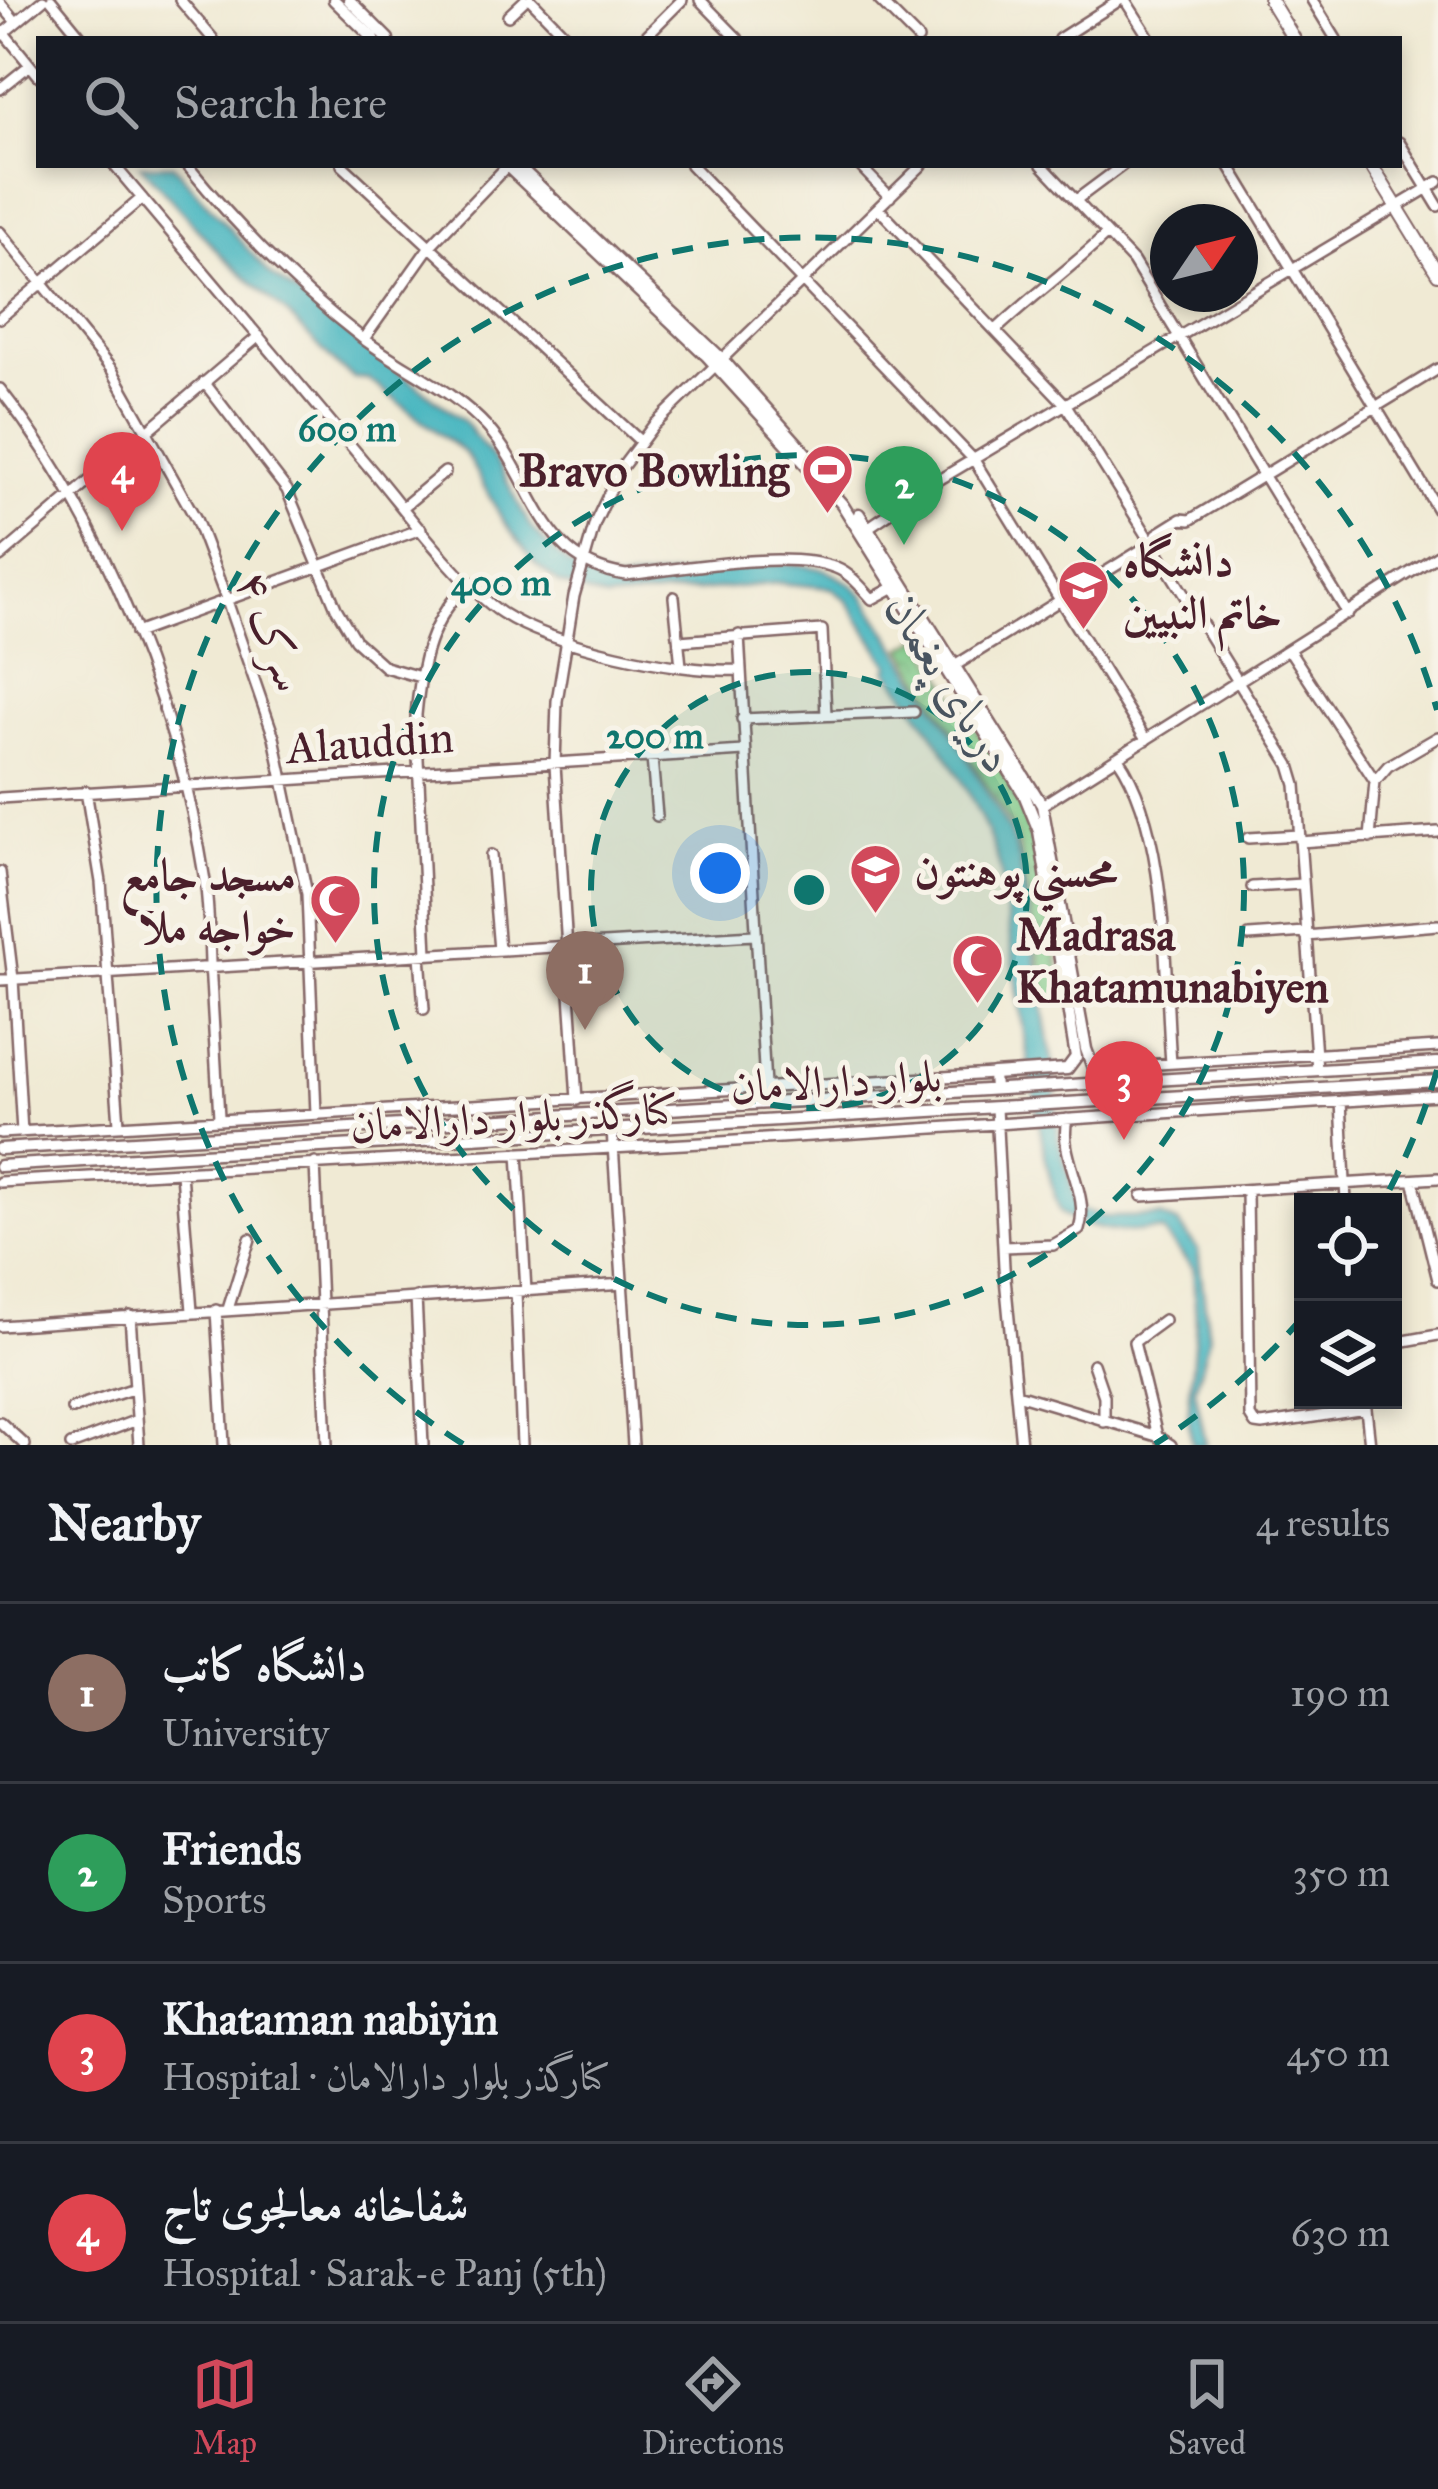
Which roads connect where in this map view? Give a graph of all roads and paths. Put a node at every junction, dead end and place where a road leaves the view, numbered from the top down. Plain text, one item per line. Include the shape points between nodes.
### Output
1 (180, 0) edge
2 (334, 0) edge
3 (349, 0) edge
4 (528, 0) edge
5 (682, 0) edge
6 (700, 0) edge
7 (879, 0) edge
8 (1123, 0) edge
9 (1270, 0) edge
10 (1312, 0) edge
11 (45, 1) edge
12 (0, 3) edge
13 (508, 16) dead end
14 (16, 22) junction
15 (2, 34) edge
16 (80, 36) edge
17 (210, 36) edge
18 (371, 36) edge
19 (385, 36) edge
20 (566, 36) edge
21 (646, 36) edge
22 (735, 36) edge
23 (915, 36) edge
24 (1064, 36) edge
25 (1148, 36) edge
26 (1292, 36) edge
27 (1334, 36) edge
28 (30, 65) junction
29 (36, 72) edge
30 (0, 89) edge
31 (1402, 147) edge
32 (117, 168) edge
33 (190, 168) edge
34 (345, 168) edge
35 (503, 168) edge
36 (509, 168) edge
37 (520, 168) edge
38 (694, 168) edge
39 (862, 168) edge
40 (919, 168) edge
41 (1045, 168) edge
42 (1120, 168) edge
43 (1231, 168) edge
44 (1373, 168) edge
45 (1438, 182) edge
46 (1427, 188) junction
47 (890, 196) junction
48 (142, 198) junction
49 (1076, 200) junction
50 (1438, 206) edge
51 (1396, 207) junction
52 (878, 208) junction
53 (0, 232) edge
54 (1107, 234) junction
55 (430, 246) junction
56 (1293, 269) junction
57 (1438, 274) edge
58 (803, 280) junction
59 (44, 281) junction
60 (0, 318) edge
61 (996, 330) junction
62 (259, 336) junction
63 (364, 339) junction
64 (1179, 339) junction
65 (719, 362) junction
66 (1438, 369) edge
67 (203, 382) junction
68 (0, 388) edge
69 (1066, 405) junction
70 (1376, 407) junction
71 (148, 431) junction
72 (640, 441) junction
73 (974, 460) junction
74 (445, 472) dead end
75 (1263, 475) junction
76 (72, 495) junction
77 (403, 507) junction
78 (1438, 510) edge
79 (869, 527) junction
80 (421, 529) junction
81 (1154, 542) junction
82 (1438, 555) edge
83 (0, 557) edge
84 (583, 561) junction
85 (321, 566) junction
86 (470, 582) junction
87 (896, 586) junction
88 (674, 597) dead end
89 (1059, 600) junction
90 (227, 601) junction
91 (1348, 614) junction
92 (136, 633) junction
93 (931, 633) junction
94 (740, 634) junction
95 (569, 640) junction
96 (679, 641) junction
97 (1290, 652) junction
98 (956, 665) junction
99 (682, 666) junction
100 (739, 670) junction
101 (420, 677) junction
102 (1240, 681) junction
103 (914, 712) dead end
104 (826, 715) junction
105 (742, 719) junction
106 (1438, 737) edge
107 (1146, 740) junction
108 (744, 751) junction
109 (652, 758) junction
110 (1118, 758) junction
111 (555, 764) junction
112 (419, 770) junction
113 (285, 781) junction
114 (1375, 781) junction
115 (185, 789) junction
116 (86, 791) junction
117 (0, 797) edge
118 (1042, 806) junction
119 (657, 815) dead end
120 (1438, 832) edge
121 (1248, 838) dead end
122 (1300, 838) junction
123 (1370, 838) junction
124 (491, 855) dead end
125 (0, 872) edge
126 (1302, 884) junction
127 (1252, 887) dead end
128 (1438, 925) edge
129 (1305, 934) junction
130 (754, 935) junction
131 (1249, 936) dead end
132 (568, 945) junction
133 (499, 950) junction
134 (424, 955) junction
135 (310, 962) junction
136 (211, 968) junction
137 (108, 975) junction
138 (13, 979) junction
139 (0, 980) edge
140 (424, 1009) dead end
141 (1438, 1047) edge
142 (1316, 1055) junction
143 (1171, 1063) junction
144 (1438, 1063) edge
145 (1093, 1068) junction
146 (1317, 1070) junction
147 (993, 1074) junction
148 (1137, 1081) junction
149 (1438, 1081) edge
150 (1109, 1082) junction
151 (765, 1088) junction
152 (994, 1089) junction
153 (930, 1093) junction
154 (1438, 1095) edge
155 (1131, 1097) junction
156 (577, 1100) junction
157 (650, 1101) junction
158 (1342, 1101) junction
159 (766, 1102) junction
160 (996, 1108) junction
161 (931, 1111) junction
162 (316, 1114) junction
163 (219, 1118) junction
164 (1062, 1119) junction
165 (119, 1124) junction
166 (996, 1124) junction
167 (612, 1130) junction
168 (22, 1132) junction
169 (0, 1133) edge
170 (613, 1147) junction
171 (0, 1149) edge
172 (518, 1153) junction
173 (315, 1163) junction
174 (0, 1166) edge
175 (181, 1173) junction
176 (1438, 1178) edge
177 (1413, 1180) junction
178 (0, 1182) edge
179 (1344, 1184) junction
180 (1247, 1190) junction
181 (1345, 1193) edge
182 (1142, 1196) dead end
183 (250, 1239) dead end
184 (1003, 1247) junction
185 (1438, 1280) edge
186 (624, 1284) junction
187 (521, 1292) junction
188 (416, 1297) junction
189 (321, 1304) junction
190 (222, 1310) junction
191 (192, 1311) junction
192 (130, 1316) junction
193 (1164, 1320) dead end
194 (1, 1323) edge
195 (1438, 1335) edge
196 (1402, 1341) edge
197 (1093, 1364) dead end
198 (135, 1388) junction
199 (1017, 1394) junction
200 (72, 1409) dead end
201 (1342, 1409) edge
202 (1366, 1409) edge
203 (137, 1420) junction
204 (0, 1422) edge
205 (1104, 1422) junction
206 (6, 1434) edge
207 (1157, 1436) junction
208 (25, 1445) edge
209 (71, 1445) edge
210 (139, 1445) edge
211 (224, 1445) edge
212 (327, 1445) edge
213 (424, 1445) edge
214 (522, 1445) edge
215 (633, 1445) edge
216 (1021, 1445) edge
217 (1171, 1445) edge
218 (1370, 1445) edge

1 - 17 street
2 - 18 main road
3 - 19 main road
4 - 13 street
4 - 20 street
5 - 21 street
6 - 22 street
7 - 23 street
8 - 24 street
8 - 25 street
9 - 26 highway
10 - 27 street
11 - 14 street
11 - 16 street
12 - 14 street
14 - 15 street
15 - 28 street
28 - 29 street
28 - 30 street
31 - 46 street
32 - 48 street
33 - 63 street via 272,263
34 - 55 street
35 - 55 street
36 - 65 main road
37 - 65 main road
38 - 58 street
39 - 47 street
40 - 47 street
41 - 49 street
42 - 49 street
43 - 56 street
44 - 51 highway
45 - 46 street
46 - 50 street
46 - 51 street
47 - 52 street
48 - 59 street
48 - 62 street
49 - 54 street
51 - 56 street
51 - 57 highway
52 - 58 street
52 - 61 street
53 - 59 street, سرک ۴
54 - 61 street
54 - 64 street
55 - 63 street
55 - 72 street
56 - 64 street
56 - 70 street
58 - 65 street
58 - 73 street
59 - 60 street
59 - 71 street, سرک ۴
61 - 69 street
62 - 67 street
62 - 77 street
63 - 84 street via 470,410 541,521
64 - 69 street
64 - 75 street
65 - 72 street
65 - 79 main road
65 - 87 main road via 842,504
66 - 70 street
67 - 71 street
67 - 85 street via 287,490
68 - 76 street
69 - 73 street
69 - 81 street
70 - 75 street
70 - 78 street
71 - 76 street
71 - 90 street, سرک ۴ via 196,519
72 - 84 street via 604,502
73 - 79 street
73 - 89 street
74 - 77 street
75 - 81 street
75 - 91 street
76 - 83 street
76 - 92 street
77 - 80 street
79 - 93 main road
80 - 85 street
80 - 86 street
81 - 89 street
81 - 102 street
82 - 91 street
84 - 87 street via 626,574 813,562 848,574 874,600
84 - 95 street
85 - 90 street
85 - 101 street via 355,640 386,667
86 - 95 street via 500,611
86 - 101 street via 436,622
87 - 93 main road
88 - 96 street
89 - 98 street
89 - 107 street
90 - 92 street
90 - 113 street, سرک ۴
91 - 97 street
92 - 115 street
93 - 98 main road
93 - 147 main road, کنارگذر بلوار دارالامان via 1040,831 1076,1057 1070,1069
94 - 96 street
94 - 100 street
94 - 104 street via 822,630
95 - 99 street
95 - 111 street via 556,701
96 - 99 street
97 - 102 street
97 - 114 street
98 - 118 main road
99 - 100 street
100 - 105 street
101 - 112 street
102 - 107 street
102 - 122 street via 1290,765
103 - 104 street
104 - 105 street
105 - 108 street
106 - 114 street
107 - 110 street
108 - 109 street, Alauddin
108 - 130 street
109 - 111 street, Alauddin
109 - 119 street
110 - 118 street
110 - 143 street via 1154,848
111 - 112 street, Alauddin
111 - 132 street
112 - 113 street, Alauddin
112 - 134 street
113 - 115 street, Alauddin
113 - 135 street, سرک ۴ via 307,894
114 - 123 street
115 - 116 street, Alauddin
115 - 136 street via 206,883
116 - 117 street, Alauddin
116 - 137 street
118 - 145 main road
120 - 123 street
121 - 122 street
122 - 123 street
122 - 126 street
124 - 133 street
125 - 138 street
126 - 127 street
126 - 129 street
128 - 129 street
129 - 131 street
129 - 142 street
130 - 132 street
130 - 151 street
132 - 133 street
132 - 156 street
133 - 134 street
134 - 135 street
134 - 140 street
135 - 136 street
135 - 162 street, سرک ۴
136 - 137 street
136 - 163 street
137 - 138 street
137 - 165 street
138 - 139 street
138 - 168 street
141 - 142 street
142 - 143 street
142 - 146 street
143 - 145 street
144 - 146 main road
145 - 150 main road
146 - 148 main road
147 - 151 street, کنارگذر بلوار دارالامان
147 - 152 main road
148 - 150 main road
148 - 155 main road
149 - 155 main road
150 - 152 main road, بلوار دارالامان
151 - 157 street, کنارگذر بلوار دارالامان
151 - 159 street
152 - 153 main road, بلوار دارالامان
153 - 159 main road, بلوار دارالامان
153 - 161 main road
154 - 158 street
155 - 160 main road, بلوار دارالامان
156 - 157 street, کنارگذر بلوار دارالامان
156 - 162 street, کنارگذر بلوار دارالامان
157 - 159 main road, بلوار دارالامان
157 - 171 main road, بلوار دارالامان
158 - 164 street
158 - 179 street
160 - 161 main road, بلوار دارالامان
160 - 166 street
161 - 167 main road, بلوار دارالامان
162 - 163 street, کنارگذر بلوار دارالامان
163 - 165 street, کنارگذر بلوار دارالامان
164 - 166 street, کنارگذر بلوار دارالامان
164 - 184 street via 1082,1223 1075,1236 1053,1245
165 - 168 street, کنارگذر بلوار دارالامان
166 - 170 street, کنارگذر بلوار دارالامان
166 - 184 street
167 - 170 street
167 - 174 main road, بلوار دارالامان
168 - 169 street, کنارگذر بلوار دارالامان
170 - 172 street, کنارگذر بلوار دارالامان
170 - 186 street
172 - 173 street, کنارگذر بلوار دارالامان
172 - 187 street
173 - 175 street, کنارگذر بلوار دارالامان
173 - 189 street
175 - 178 street, کنارگذر بلوار دارالامان
175 - 191 street
176 - 177 street
177 - 179 street
177 - 185 street
179 - 180 street
179 - 181 street
180 - 182 street
180 - 201 street via 1250,1416 1262,1426
183 - 190 street
184 - 199 street
186 - 187 street
186 - 215 street
187 - 188 street
187 - 214 street
188 - 189 street
188 - 213 street
189 - 190 street
189 - 212 street
190 - 191 street
190 - 211 street
191 - 192 street
192 - 194 street
192 - 198 street
193 - 207 street via 1134,1342
195 - 196 street
197 - 205 street
198 - 200 street
198 - 203 street
199 - 205 street
199 - 216 street
202 - 218 street
203 - 209 street
203 - 210 street
204 - 206 street
205 - 207 street
206 - 208 street
207 - 217 street

